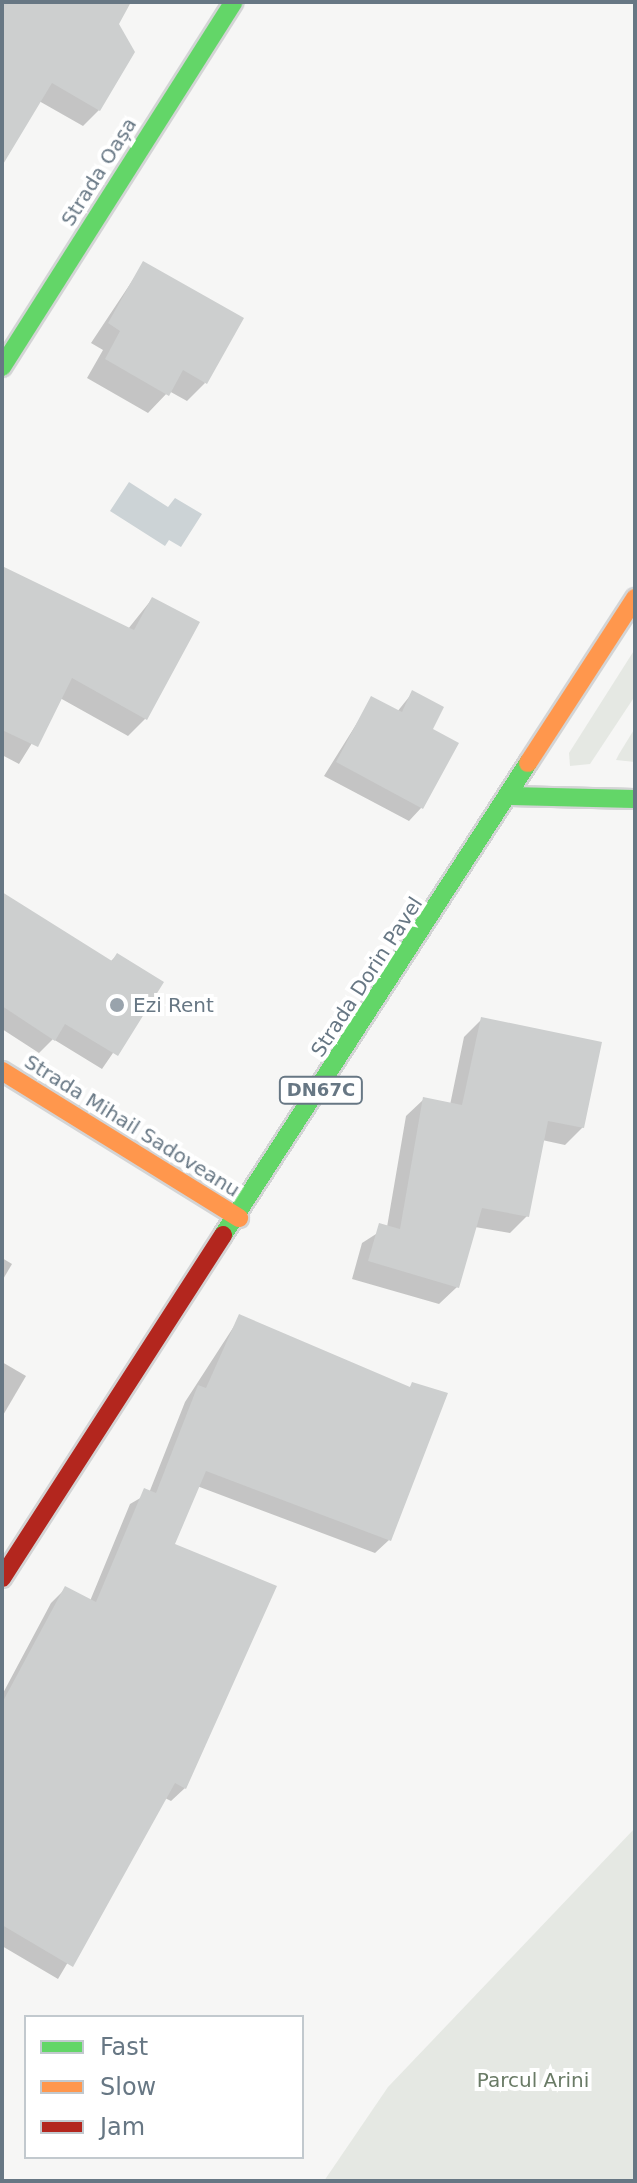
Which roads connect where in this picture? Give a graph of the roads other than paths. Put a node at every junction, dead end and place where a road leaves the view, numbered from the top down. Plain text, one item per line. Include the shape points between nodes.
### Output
1 (234, 2) edge
2 (2, 367) edge
3 (635, 598) edge
4 (510, 796) junction
5 (635, 799) edge
6 (2, 1071) edge
7 (239, 1218) junction
8 (2, 1578) edge

1 - 2 main road, Strada Oașa
3 - 4 main road, Strada Dorin Pavel / DN67C
4 - 5 main road
4 - 7 main road, Strada Dorin Pavel / DN67C
6 - 7 main road, Strada Mihail Sadoveanu
7 - 8 main road, Strada Dorin Pavel / DN67C

